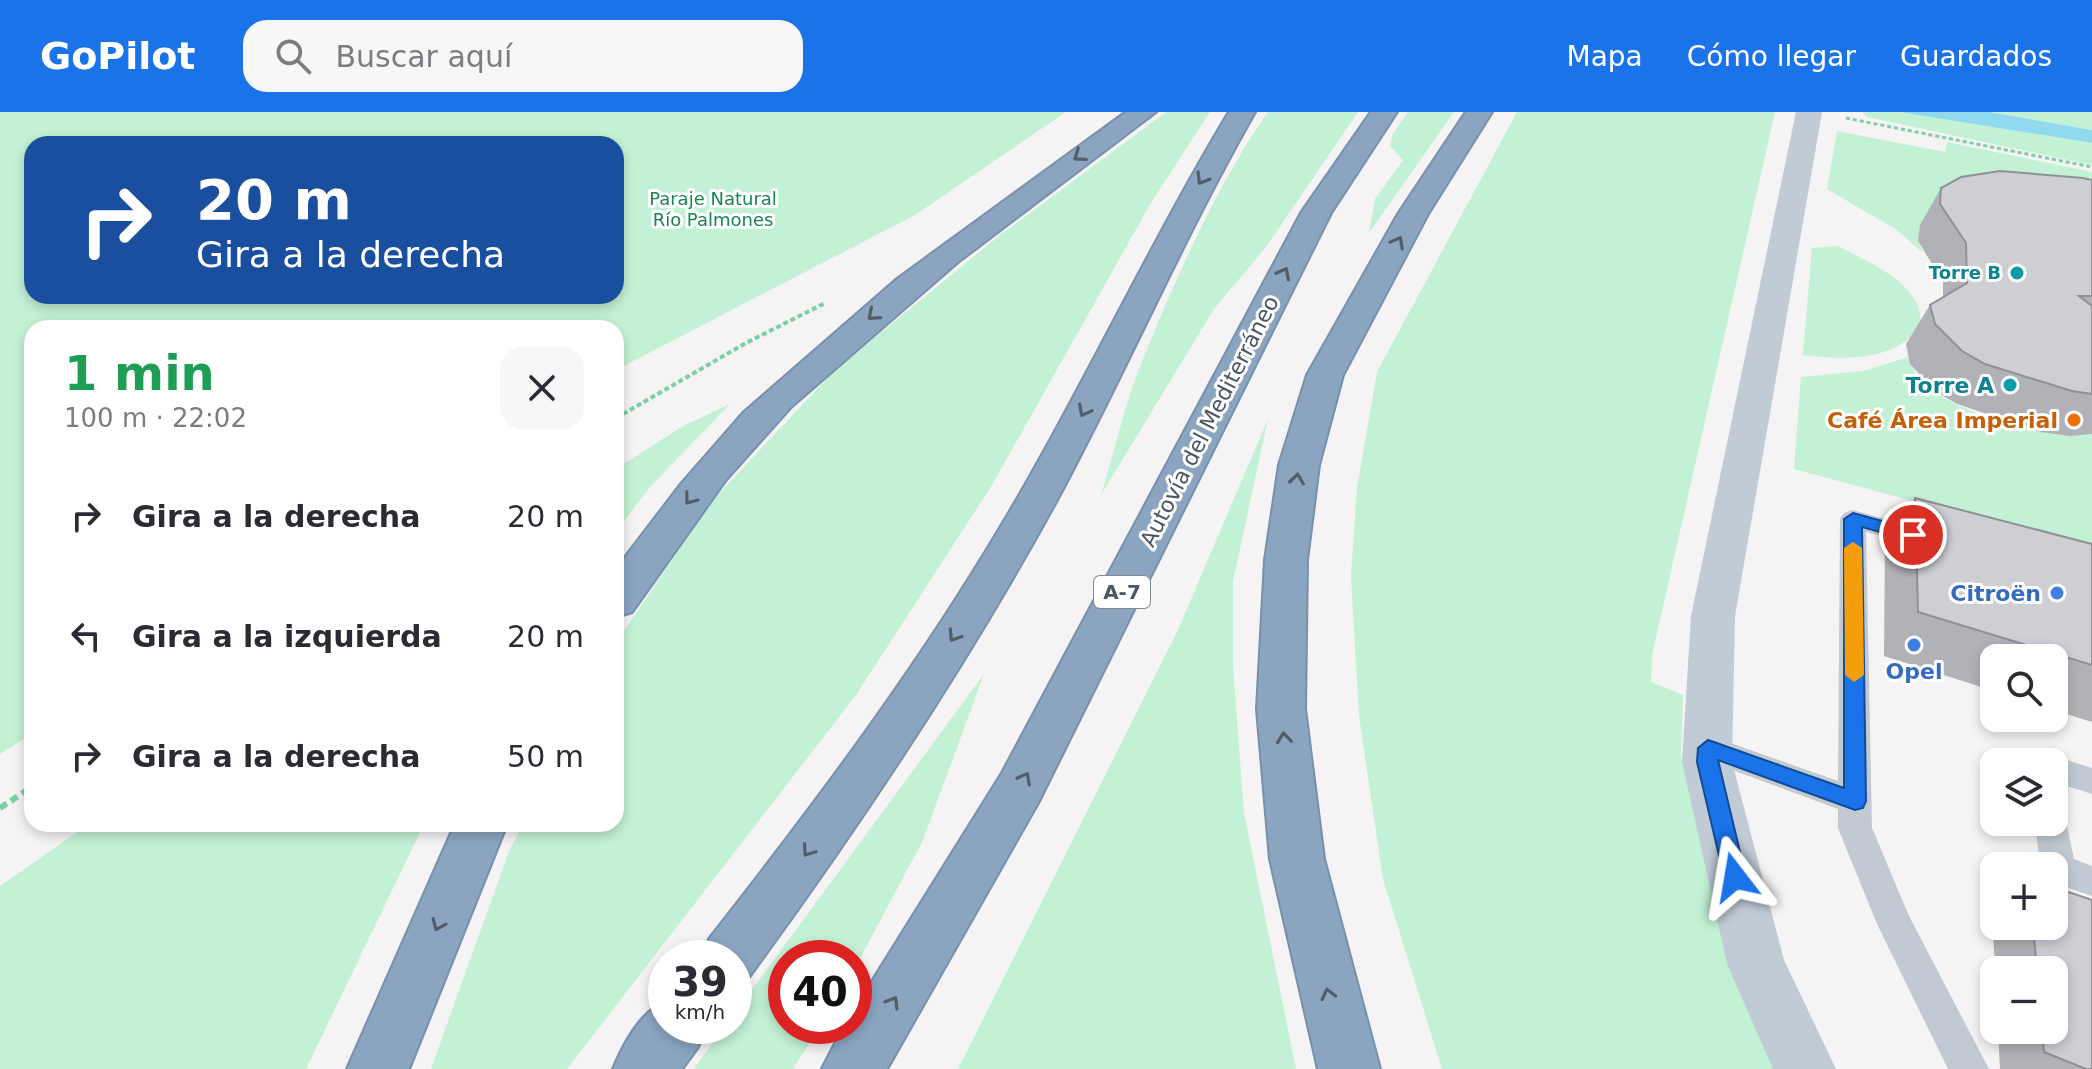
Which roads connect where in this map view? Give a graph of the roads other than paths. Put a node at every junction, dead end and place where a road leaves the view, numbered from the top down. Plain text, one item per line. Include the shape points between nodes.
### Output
1 (1143, 112) edge
2 (1242, 112) edge
3 (1384, 112) edge
4 (1479, 112) edge
5 (1823, 114) edge
6 (1958, 547) edge
7 (624, 590) edge
8 (1708, 748) junction
9 (2068, 773) edge
10 (2092, 781) edge
11 (1855, 801) junction
12 (2054, 836) edge
13 (474, 839) edge
14 (2092, 881) edge
15 (742, 940) edge
16 (663, 1044) edge
17 (378, 1069) edge
18 (644, 1069) edge
19 (853, 1069) edge
20 (1349, 1069) edge
21 (1805, 1069) edge
22 (1969, 1069) edge

1 -> 7 highway via 972,236 876,311 801,379 695,491
2 -> 15 highway via 1194,192 1037,499 977,600 878,753
19 -> 3 highway, Autovía del Mediterráneo / A-7 via 1020,788 1316,213
20 -> 4 highway via 1297,859 1281,709 1293,506 1325,375 1413,214
5 - 8 street via 1713,616
6 - 11 lane via 1853,519
8 - 11 lane
8 - 21 street via 1707,762 1756,964
9 - 10 lane
11 - 22 lane via 1855,828 1895,924
12 - 14 lane via 2058,869
13 -> 17 highway
16 - 18 highway

